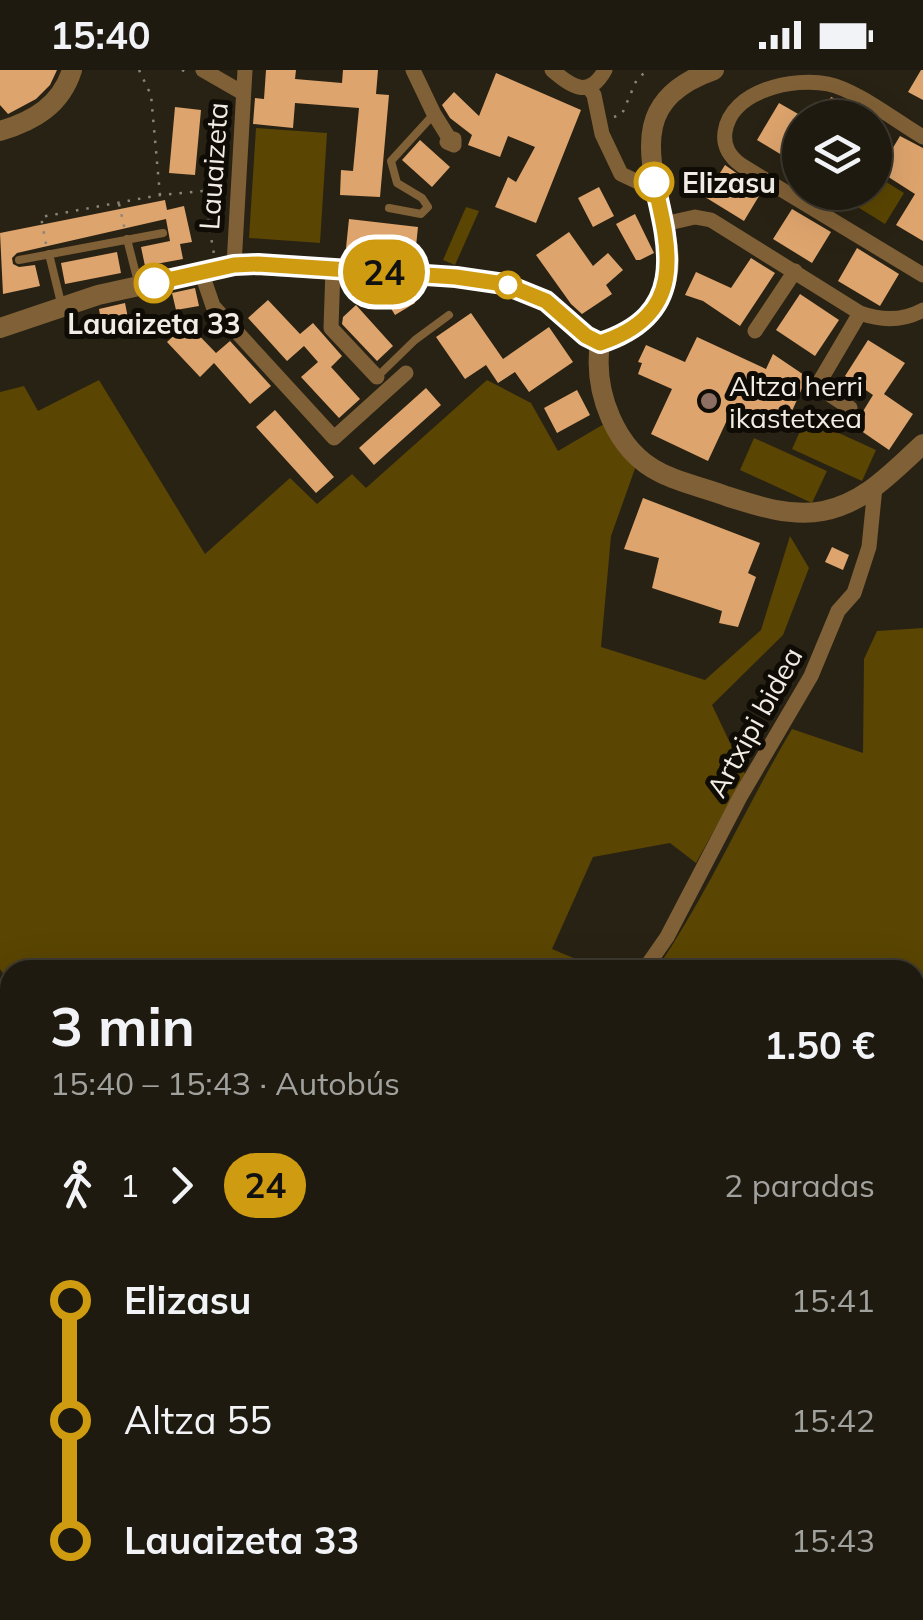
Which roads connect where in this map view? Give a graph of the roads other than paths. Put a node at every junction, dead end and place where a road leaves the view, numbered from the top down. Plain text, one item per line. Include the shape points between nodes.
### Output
1 (72, 70) edge
2 (203, 70) edge
3 (244, 70) edge
4 (413, 70) edge
5 (552, 70) edge
6 (605, 70) edge
7 (714, 70) edge
8 (589, 88) junction
9 (243, 92) junction
10 (434, 114) junction
11 (0, 131) edge
12 (449, 138) dead end
13 (923, 138) edge
14 (654, 182) junction
15 (389, 208) dead end
16 (664, 224) junction
17 (164, 232) dead end
18 (128, 239) junction
19 (48, 254) junction
20 (18, 260) dead end
21 (224, 260) junction
22 (333, 268) junction
23 (795, 271) junction
24 (202, 274) junction
25 (923, 275) edge
26 (139, 286) junction
27 (62, 307) junction
28 (923, 310) edge
29 (860, 313) junction
30 (449, 315) dead end
31 (0, 328) edge
32 (755, 331) dead end
33 (600, 343) junction
34 (406, 373) dead end
35 (376, 377) joint
36 (850, 408) dead end
37 (923, 444) edge
38 (874, 487) junction
39 (651, 960) edge

1 - 11 street via 62,95 46,110
2 - 9 street
3 - 9 street, Lauaizeta
4 - 10 street
5 - 8 street via 573,88
6 - 8 street
7 - 14 street via 675,88 662,104 648,146
8 - 14 street via 620,174
9 - 21 street, Lauaizeta
10 - 12 street
10 - 15 lane via 391,161 397,183 428,207 421,214
13 - 25 street via 843,89 808,82 746,100 727,122 724,142 740,164
14 - 16 street
16 - 23 street via 711,220
16 - 33 street via 669,276 662,295 626,335
17 - 18 lane
18 - 19 lane
18 - 26 lane
19 - 20 lane
19 - 27 lane
21 - 22 street
21 - 24 street
22 - 33 street via 524,289
22 - 35 street via 332,328
23 - 29 street
23 - 32 street
24 - 26 street
24 - 34 street via 213,306 334,438
26 - 27 street
27 - 31 street
28 - 29 street via 877,319
29 - 36 street via 817,386
30 - 35 lane
33 - 38 street via 597,363 610,417 624,441 660,473 783,511 820,512 856,501
37 - 38 street
38 - 39 street, Artxipi bidea via 869,547 854,593 838,610 811,676

